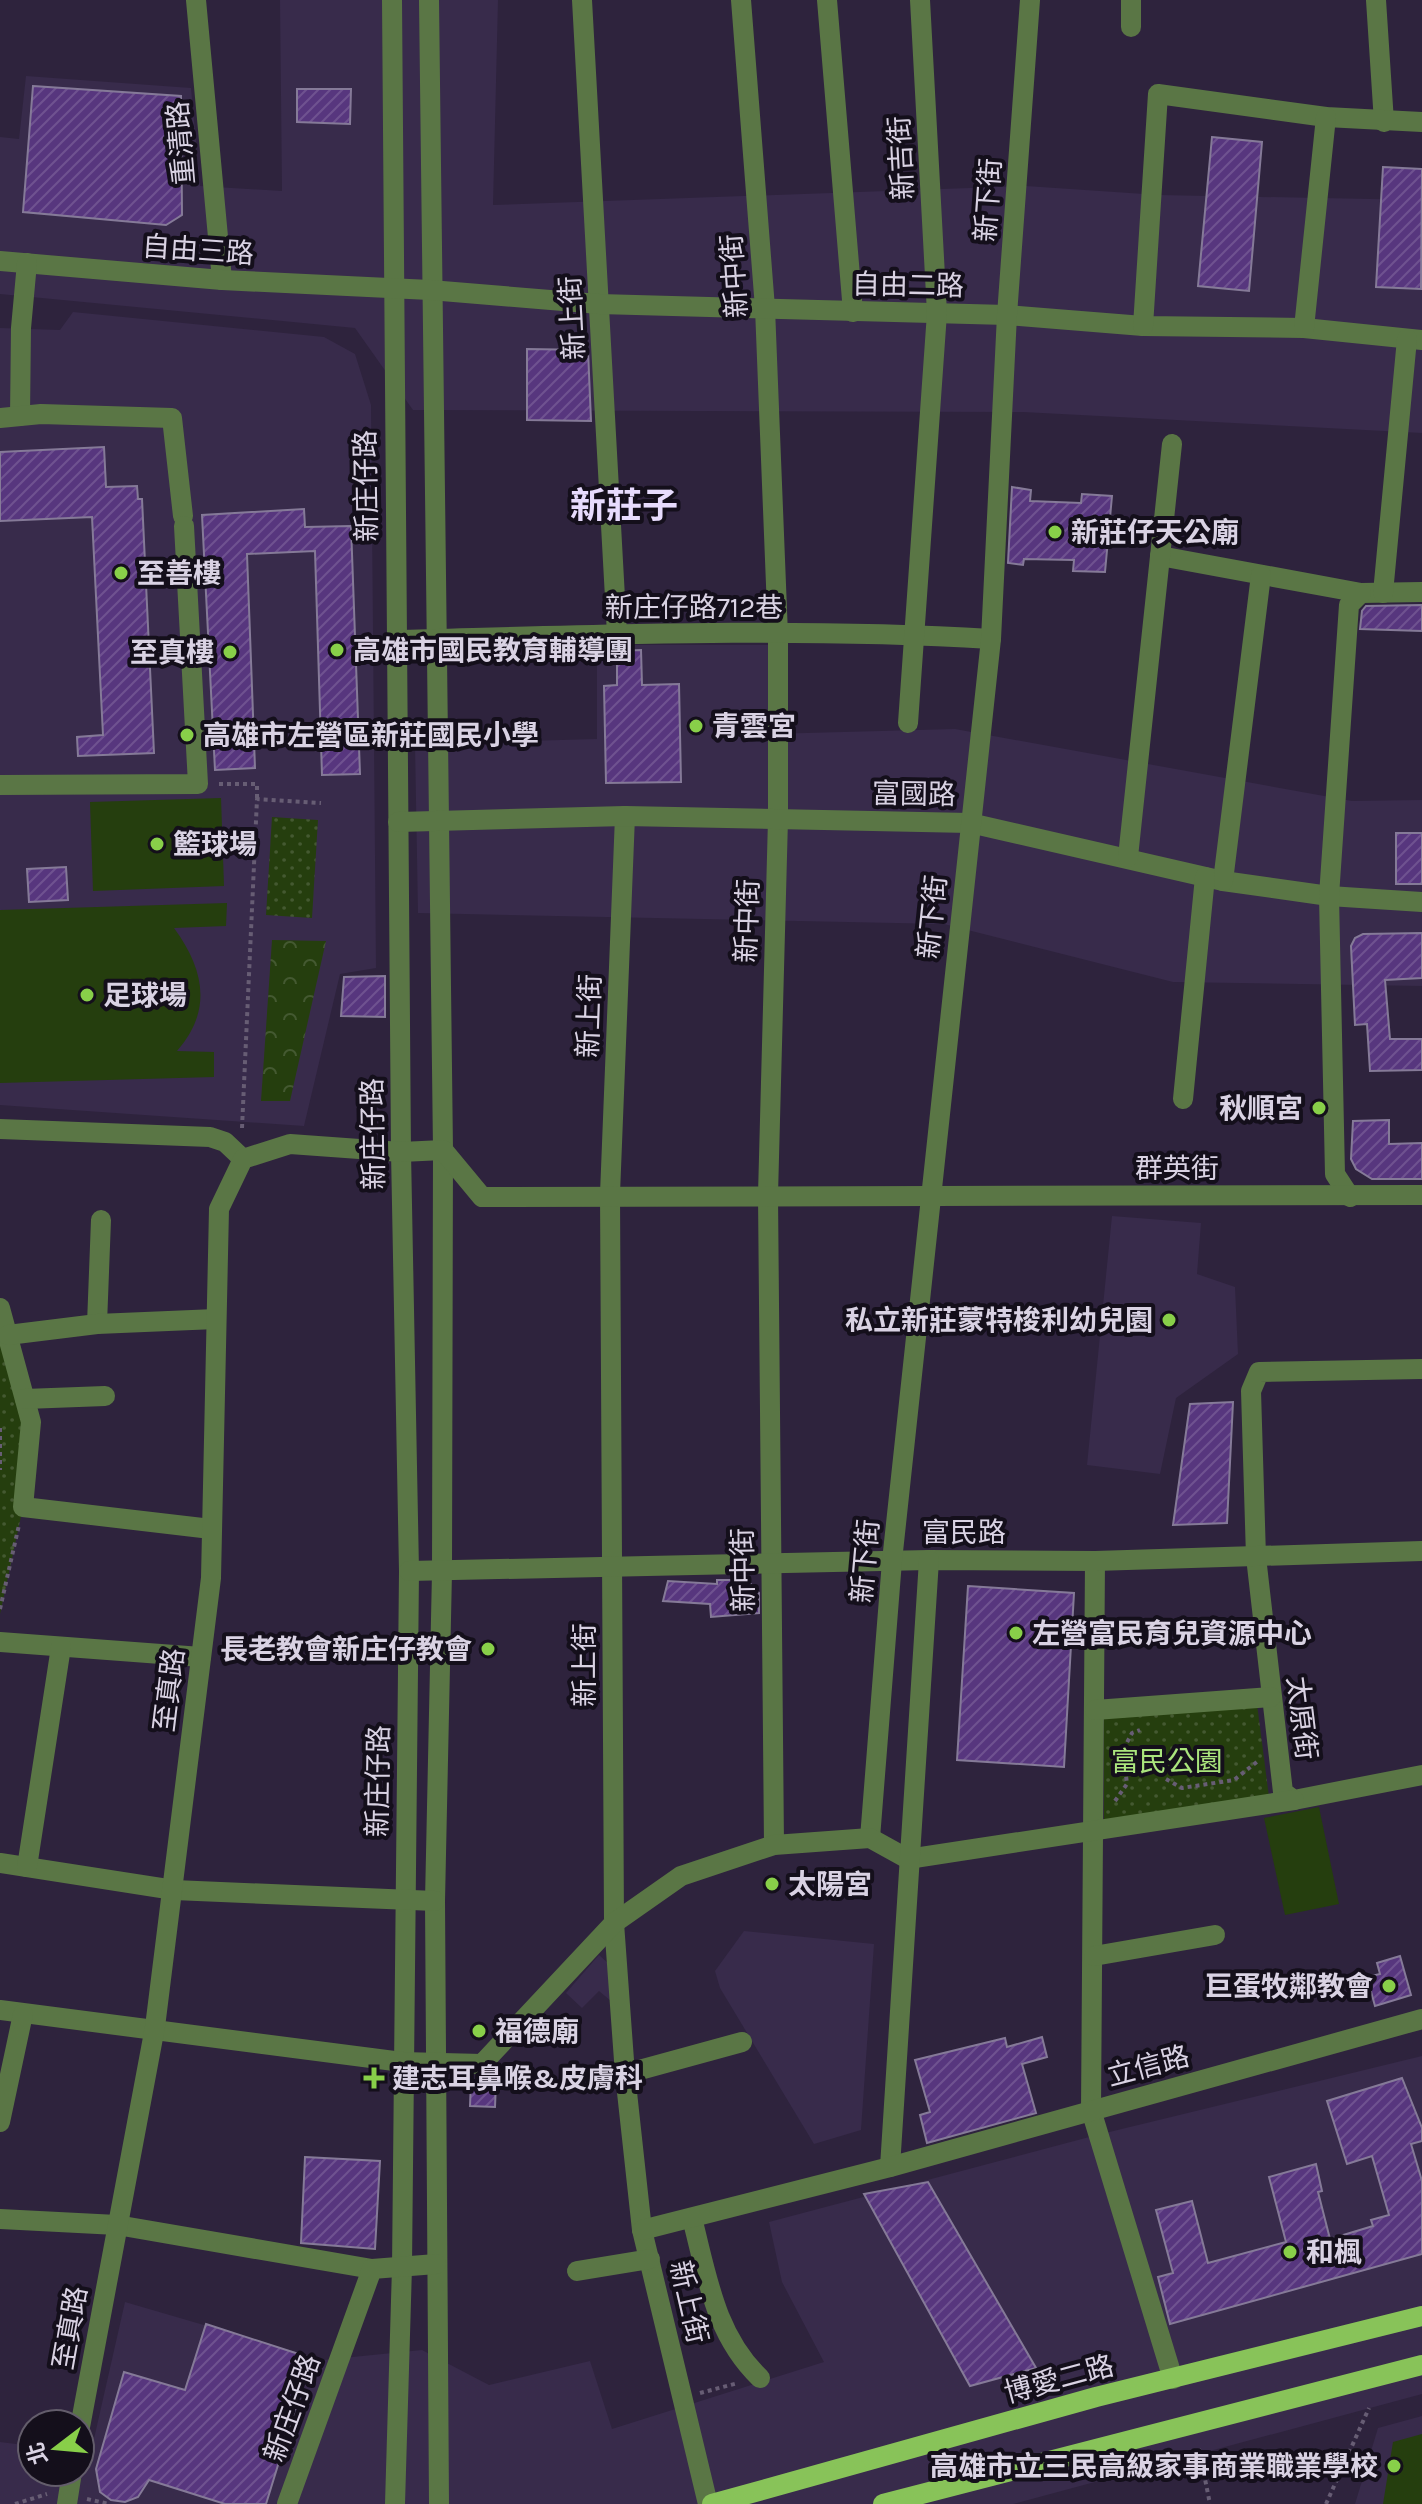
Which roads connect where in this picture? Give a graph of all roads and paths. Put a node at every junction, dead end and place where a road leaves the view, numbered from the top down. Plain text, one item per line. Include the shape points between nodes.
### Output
1 (196, 0) edge
2 (392, 0) edge
3 (429, 0) edge
4 (582, 0) edge
5 (741, 0) edge
6 (827, 0) edge
7 (920, 0) edge
8 (1030, 0) edge
9 (1131, 0) edge
10 (1376, 0) edge
11 (1131, 27) dead end
12 (1326, 117) junction
13 (1384, 122) junction
14 (1422, 122) edge
15 (0, 261) edge
16 (27, 263) junction
17 (222, 280) junction
18 (392, 289) junction
19 (430, 290) junction
20 (599, 304) junction
21 (765, 308) junction
22 (853, 312) junction
23 (937, 313) junction
24 (1007, 315) junction
25 (1143, 326) junction
26 (1304, 328) junction
27 (1414, 339) edge
28 (10, 417) edge
29 (1172, 444) dead end
30 (1160, 556) junction
31 (1261, 575) junction
32 (1422, 592) edge
33 (1361, 593) junction
34 (1383, 593) junction
35 (617, 634) junction
36 (914, 634) junction
37 (778, 635) junction
38 (436, 639) junction
39 (991, 639) junction
40 (396, 640) junction
41 (908, 723) dead end
42 (198, 784) junction
43 (0, 785) edge
44 (257, 799) junction
45 (321, 803) dead end
46 (625, 816) junction
47 (778, 819) junction
48 (437, 820) junction
49 (398, 822) junction
50 (970, 823) junction
51 (1128, 857) junction
52 (1214, 879) junction
53 (1329, 896) junction
54 (1422, 902) edge
55 (1183, 1099) dead end
56 (0, 1129) edge
57 (443, 1150) junction
58 (401, 1152) junction
59 (243, 1159) junction
60 (610, 1194) junction
61 (768, 1195) junction
62 (931, 1195) junction
63 (1422, 1195) edge
64 (1350, 1197) junction
65 (101, 1220) dead end
66 (0, 1308) edge
67 (216, 1319) junction
68 (97, 1324) junction
69 (8, 1335) junction
70 (1422, 1369) edge
71 (105, 1396) dead end
72 (25, 1399) junction
73 (0, 1428) edge
74 (0, 1470) edge
75 (23, 1507) junction
76 (211, 1529) junction
77 (1422, 1551) edge
78 (1256, 1557) junction
79 (929, 1560) junction
80 (892, 1561) junction
81 (1095, 1561) junction
82 (771, 1566) junction
83 (612, 1569) junction
84 (409, 1571) junction
85 (442, 1572) junction
86 (0, 1609) edge
87 (0, 1642) edge
88 (61, 1647) junction
89 (201, 1657) junction
90 (1271, 1697) junction
91 (1095, 1710) junction
92 (1146, 1727) dead end
93 (1256, 1751) dead end
94 (1422, 1775) edge
95 (1166, 1779) dead end
96 (1294, 1800) junction
97 (1095, 1828) junction
98 (870, 1838) junction
99 (774, 1845) junction
100 (908, 1859) junction
101 (0, 1863) edge
102 (27, 1867) junction
103 (174, 1890) junction
104 (435, 1901) junction
105 (404, 1903) junction
106 (614, 1923) junction
107 (1215, 1935) dead end
108 (1094, 1956) junction
109 (0, 2010) edge
110 (23, 2014) junction
111 (1422, 2019) edge
112 (155, 2027) junction
113 (742, 2042) dead end
114 (402, 2062) junction
115 (435, 2063) junction
116 (625, 2074) junction
117 (1091, 2110) junction
118 (0, 2122) edge
119 (890, 2167) junction
120 (692, 2218) junction
121 (0, 2219) edge
122 (117, 2225) junction
123 (642, 2230) junction
124 (650, 2259) junction
125 (436, 2264) junction
126 (402, 2267) junction
127 (372, 2269) junction
128 (577, 2271) dead end
129 (1422, 2316) edge
130 (1422, 2365) edge
131 (760, 2378) joint
132 (1173, 2379) junction
133 (682, 2397) junction
134 (83, 2408) edge
135 (1369, 2408) dead end
136 (1199, 2449) dead end
137 (43, 2494) dead end
138 (15, 2504) edge
139 (287, 2504) edge
140 (395, 2504) edge
141 (439, 2504) edge
142 (710, 2504) edge
143 (883, 2504) edge
144 (1210, 2504) edge
145 (1326, 2504) edge

1 - 17 street, 重清路
2 - 18 street, 新庄仔路
3 - 19 street
4 - 20 street, 新上街
5 - 21 street, 新中街
6 - 22 street
7 - 23 street, 新吉街
8 - 24 street, 新下街
9 - 11 street
10 - 13 street
12 - 13 street
12 - 25 street via 1158,94
12 - 26 street
13 - 14 street
15 - 16 street, 自由三路
16 - 17 street, 自由三路
16 - 28 street
17 - 18 street, 自由三路
18 - 19 street, 自由二路
18 - 40 street, 新庄仔路
19 - 20 street, 自由二路
19 - 38 street
20 - 21 street, 自由二路
20 - 35 street, 新上街
21 - 22 street, 自由二路
21 - 37 street, 新中街
22 - 23 street, 自由二路
23 - 24 street, 自由二路
23 - 36 street, 新吉街
24 - 25 street, 自由二路
24 - 39 street, 新下街
25 - 26 street, 自由二路
26 - 27 street, 自由二路
27 - 34 street
28 - 42 street via 172,418
29 - 30 street
30 - 31 street
30 - 51 street
31 - 33 street
31 - 52 street
32 - 34 street
33 - 34 street
33 - 53 street via 1349,605
35 - 37 street, 新庄仔路712巷
35 - 38 street, 新庄仔路712巷
36 - 37 street, 新庄仔路712巷
36 - 39 street, 新庄仔路712巷
36 - 41 street, 新吉街
37 - 47 street, 新中街
38 - 40 street, 新庄仔路712巷
38 - 48 street
39 - 50 street, 新下街
40 - 49 street, 新庄仔路
42 - 43 street
42 - 44 path via 257,784
44 - 45 path
44 - 59 path
46 - 47 street, 富國路
46 - 48 street, 富國路
46 - 60 street, 新上街
47 - 50 street, 富國路
47 - 61 street, 新中街
48 - 49 street, 富國路
48 - 57 street
49 - 58 street, 新庄仔路
50 - 51 street, 富國路
50 - 62 street, 新下街
51 - 52 street, 富國路
52 - 53 street, 富國路
52 - 55 street
53 - 54 street, 富國路
53 - 64 street via 1335,1174
56 - 59 street via 210,1137 225,1142
57 - 58 street
57 - 60 street, 群英街 via 482,1197
57 - 85 street
58 - 59 street via 290,1144
58 - 84 street, 新庄仔路
59 - 67 street, 至真路 via 219,1209
60 - 61 street, 群英街
60 - 83 street, 新上街
61 - 62 street, 群英街
61 - 82 street, 新中街
62 - 64 street, 群英街
62 - 80 street, 新下街
63 - 64 street, 群英街
65 - 68 street
66 - 69 street
67 - 68 street
67 - 76 street, 至真路
68 - 69 street
69 - 72 street
70 - 78 street, 太原街 via 1259,1372 1251,1391
71 - 72 street
72 - 75 street via 31,1422
73 - 74 path
75 - 76 street
75 - 86 path
76 - 89 street, 至真路
77 - 78 street, 富民路
78 - 81 street, 富民路
78 - 90 street, 太原街
79 - 80 street, 富民路
79 - 81 street, 富民路
79 - 100 street
80 - 82 street, 富民路
80 - 98 street, 新下街
81 - 91 street
82 - 83 street, 富民路
82 - 99 street, 新中街
83 - 85 street, 富民路
83 - 106 street, 新上街
84 - 85 street, 富民路
84 - 105 street, 新庄仔路
85 - 104 street
87 - 88 street
88 - 89 street
88 - 102 street
89 - 103 street, 至真路
90 - 91 street
90 - 96 street, 太原街 via 1283,1792
91 - 97 street
92 - 97 path via 1132,1733 1123,1750 1127,1784
93 - 95 path via 1258,1764 1234,1780 1182,1788
94 - 96 street, 太原街
96 - 97 street
97 - 100 street
97 - 108 street
98 - 99 street
98 - 100 street
99 - 106 street via 681,1876
100 - 119 street
101 - 102 street
102 - 103 street
103 - 105 street
103 - 112 street, 至真路
104 - 105 street
104 - 115 street
105 - 114 street, 新庄仔路
106 - 115 street via 482,2064
106 - 116 street, 新上街
107 - 108 street
108 - 117 street
109 - 110 street
110 - 112 street
110 - 118 street
111 - 117 street, 立信路
112 - 114 street
112 - 122 street, 至真路
113 - 116 street
114 - 115 street
114 - 126 street, 新庄仔路
115 - 125 street
116 - 123 street, 新上街
117 - 119 street, 立信路
117 - 132 street
119 - 120 street, 立信路
120 - 123 street, 立信路
120 - 131 street via 727,2339
121 - 122 street
122 - 127 street
122 - 134 street, 至真路
123 - 124 street, 新上街
124 - 128 street
124 - 133 street, 新上街
125 - 126 street
125 - 141 street
126 - 127 street
126 - 140 street, 新庄仔路
127 - 139 street, 新庄仔路
129 - 132 main road, 博愛二路
130 - 143 main road
131 - 133 path
132 - 142 main road, 博愛二路
133 - 142 street, 新上街
135 - 145 path
136 - 144 path
137 - 138 path

